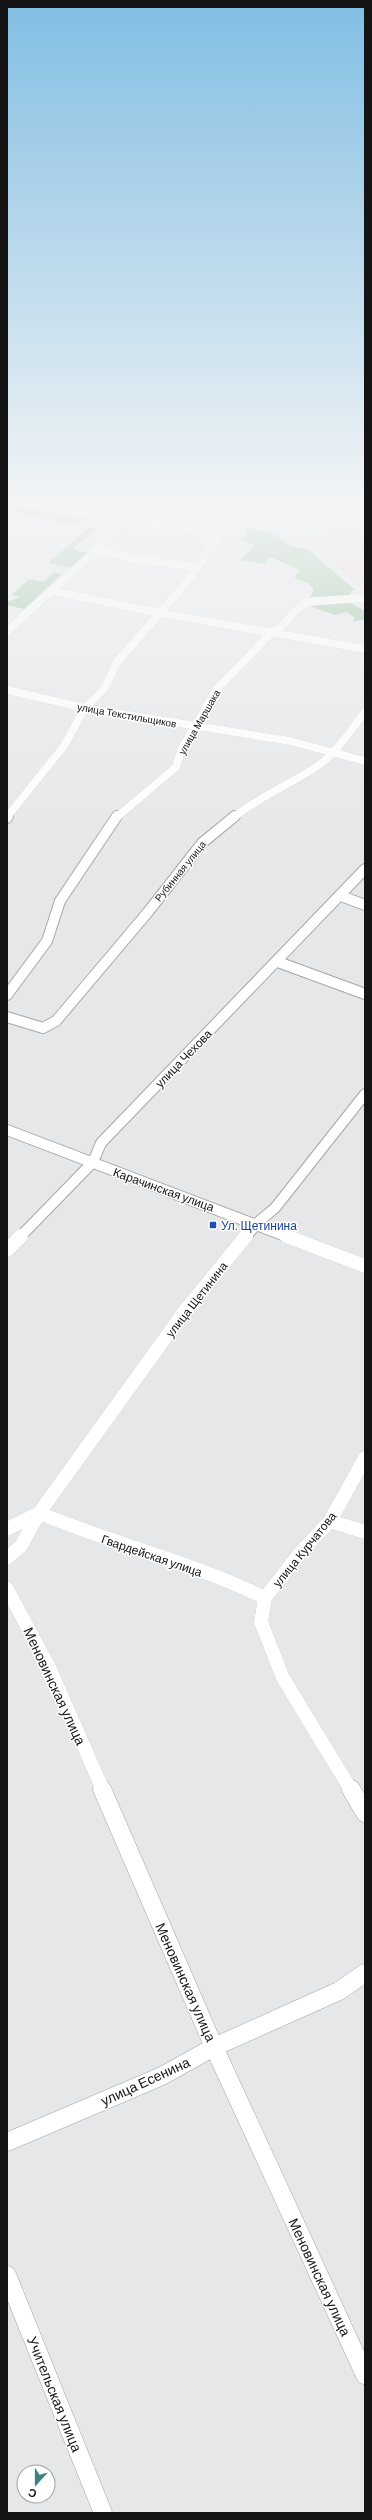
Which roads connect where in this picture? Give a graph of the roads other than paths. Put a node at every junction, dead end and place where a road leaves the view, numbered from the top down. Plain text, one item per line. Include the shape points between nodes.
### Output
1 (23, 617) edge
2 (157, 617) edge
3 (179, 617) edge
4 (290, 617) edge
5 (7, 631) edge
6 (271, 634) junction
7 (365, 649) edge
8 (7, 690) edge
9 (85, 708) junction
10 (365, 712) edge
11 (194, 727) junction
12 (332, 753) junction
13 (365, 761) edge
14 (7, 818) edge
15 (365, 869) edge
16 (341, 896) junction
17 (365, 905) edge
18 (278, 962) junction
19 (365, 994) edge
20 (7, 995) edge
21 (7, 1017) edge
22 (365, 1094) edge
23 (7, 1130) edge
24 (93, 1162) junction
25 (257, 1223) junction
26 (7, 1250) edge
27 (365, 1266) edge
28 (365, 1458) edge
29 (39, 1513) junction
30 (330, 1521) junction
31 (7, 1529) edge
32 (365, 1532) edge
33 (7, 1558) edge
34 (7, 1589) edge
35 (265, 1598) junction
36 (365, 1813) edge
37 (365, 1972) edge
38 (214, 2047) junction
39 (7, 2142) edge
40 (7, 2275) edge
41 (365, 2375) edge
42 (102, 2513) edge

1 - 5 street
2 - 9 street via 117,662 104,689
3 - 6 street
4 - 6 street, улица Маршака via 279,630
6 - 7 street
6 - 11 street, улица Маршака via 216,690
8 - 9 street, улица Текстильщиков
9 - 11 street, улица Текстильщиков
9 - 14 street via 64,746
10 - 12 street, Рубинная улица
11 - 12 street, улица Текстильщиков via 290,741
11 - 20 street, улица Маршака via 182,748 176,767 119,814 85,862 60,901 46,941
12 - 13 street, улица Текстильщиков
12 - 21 street, Рубинная улица via 316,767 243,810 202,843 148,912 56,1021 43,1028
15 - 16 street, улица Чехова
16 - 17 street
16 - 18 street, улица Чехова
18 - 19 street
18 - 24 street, улица Чехова via 100,1143
22 - 25 street, улица Щетинина via 275,1208
23 - 24 street, Карачинская улица
24 - 25 street, Карачинская улица
24 - 26 street, улица Чехова
25 - 27 street, Карачинская улица
25 - 29 street, улица Щетинина via 184,1312
28 - 30 street, улица Курчатова
29 - 31 street
29 - 33 street, улица Щетинина via 22,1546
29 - 35 street, Гвардейская улица via 84,1532 239,1585
30 - 32 street
30 - 35 street, улица Курчатова via 300,1553
34 - 38 street, Меновинская улица via 49,1667
35 - 36 street via 261,1622 283,1678
37 - 38 street, улица Есенина via 339,1991
38 - 39 street, улица Есенина via 162,2076
38 - 41 street, Меновинская улица
40 - 42 street, Учительская улица

